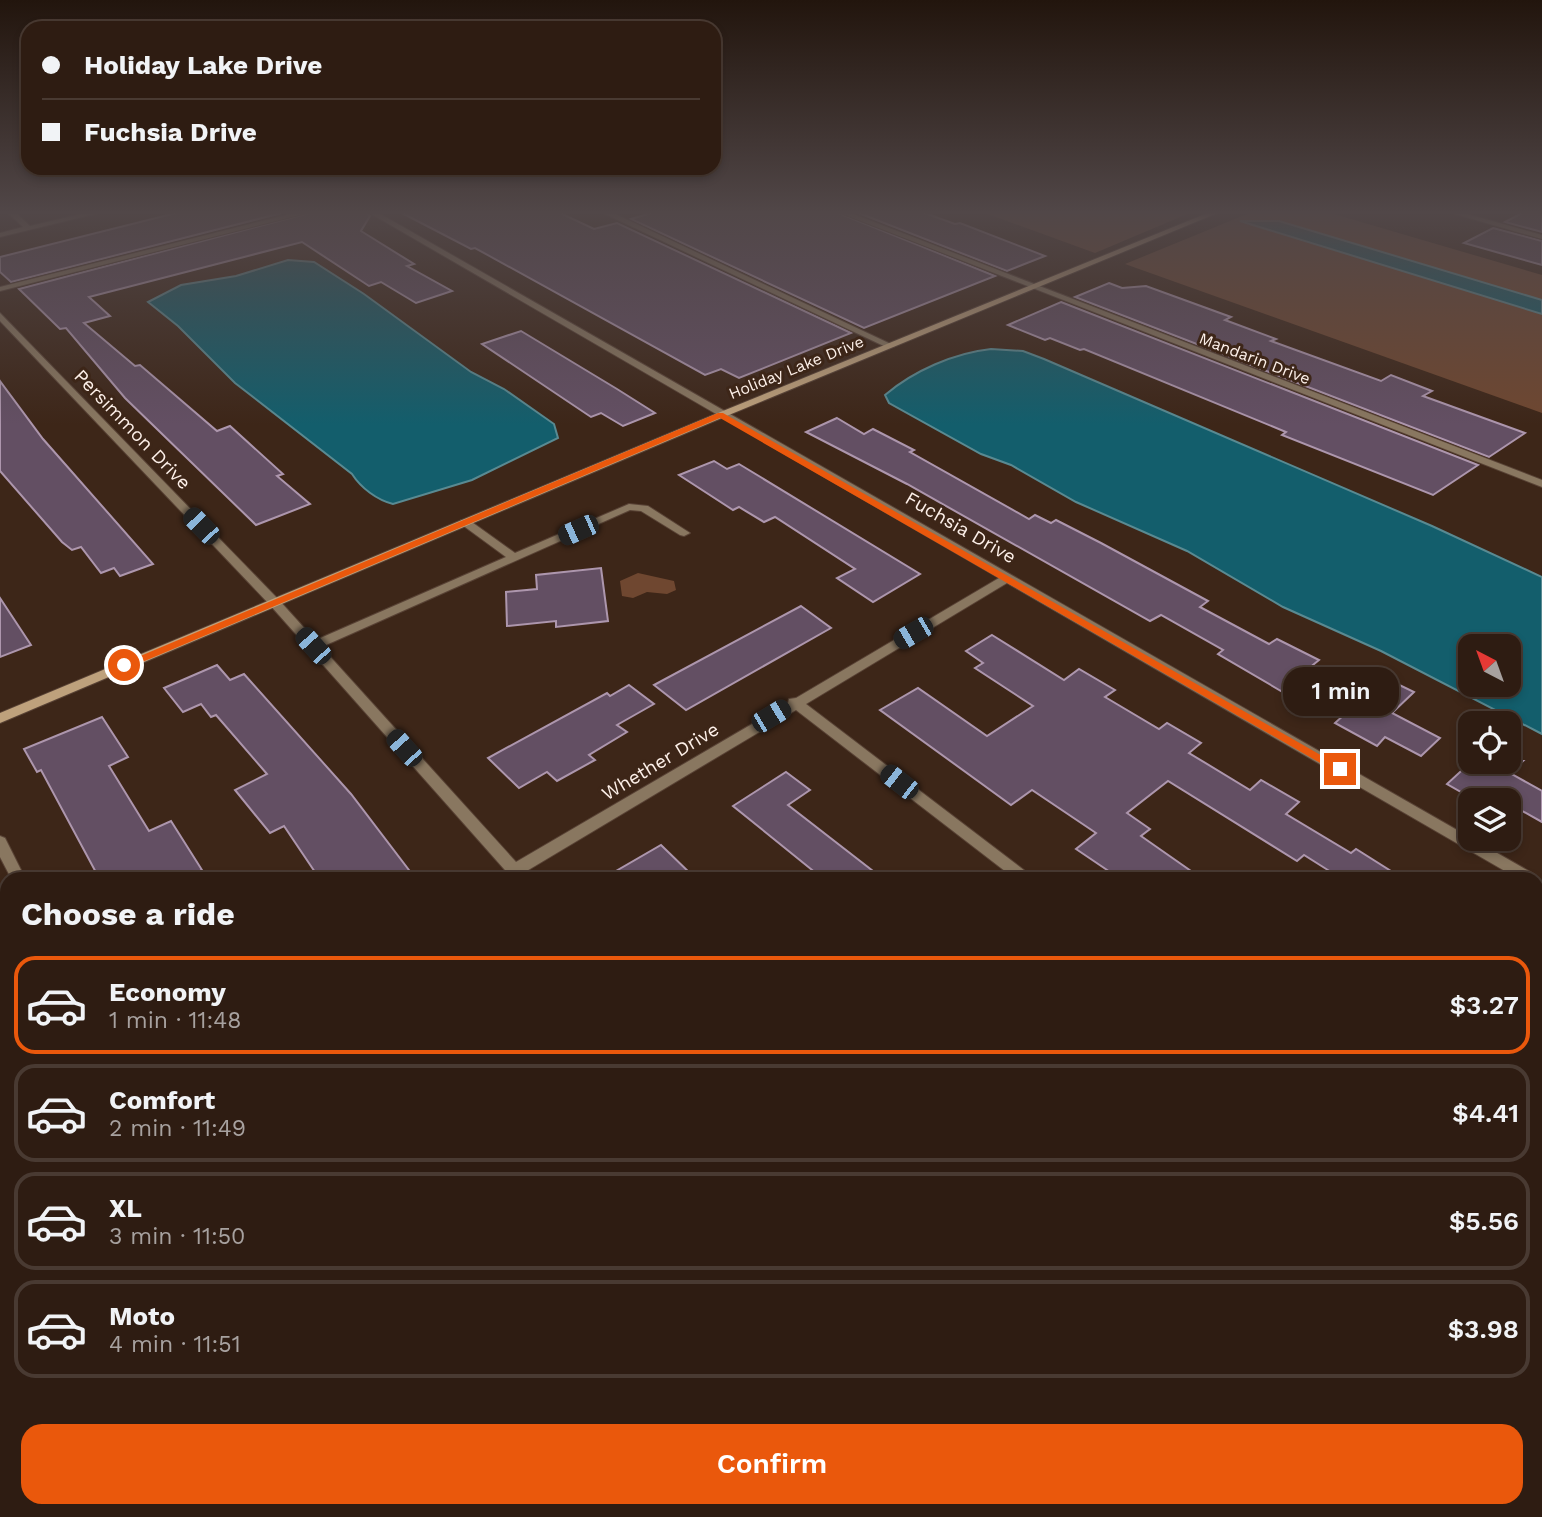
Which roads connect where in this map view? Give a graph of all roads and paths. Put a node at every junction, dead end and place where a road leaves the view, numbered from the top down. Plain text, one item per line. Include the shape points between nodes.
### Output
1 (25, 283) edge
2 (493, 283) edge
3 (757, 283) edge
4 (1024, 283) edge
5 (1045, 283) edge
6 (1035, 287) junction
7 (0, 289) edge
8 (0, 316) edge
9 (891, 345) junction
10 (721, 415) junction
11 (1542, 484) edge
12 (465, 522) junction
13 (684, 533) dead end
14 (514, 558) junction
15 (1008, 578) junction
16 (274, 602) junction
17 (313, 646) junction
18 (794, 702) junction
19 (0, 718) edge
20 (0, 842) edge
21 (15, 872) edge
22 (515, 872) edge
23 (523, 872) edge
24 (1016, 872) edge
25 (1520, 872) edge

1 - 7 street
2 - 10 street, Fuchsia Drive
3 - 9 street
4 - 6 street, Mandarin Drive
5 - 6 street, Holiday Lake Drive
6 - 9 street, Holiday Lake Drive
6 - 11 street, Mandarin Drive
8 - 16 street, Persimmon Drive
9 - 10 street, Holiday Lake Drive
10 - 12 street, Holiday Lake Drive
10 - 15 street, Fuchsia Drive
12 - 14 street
12 - 16 street, Holiday Lake Drive
13 - 14 street via 644,508 629,508
14 - 17 street
15 - 18 street, Whether Drive
15 - 25 street, Fuchsia Drive
16 - 17 street, Persimmon Drive
16 - 19 street, Holiday Lake Drive
17 - 22 street, Persimmon Drive
18 - 23 street, Whether Drive
18 - 24 street
20 - 21 street

